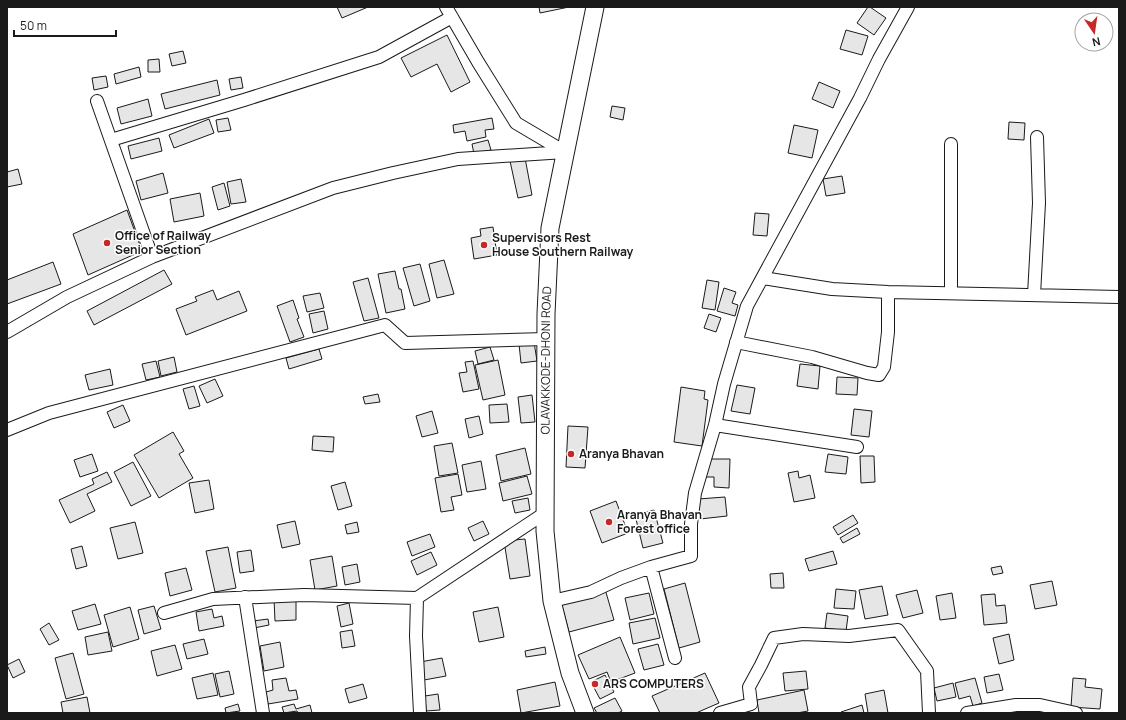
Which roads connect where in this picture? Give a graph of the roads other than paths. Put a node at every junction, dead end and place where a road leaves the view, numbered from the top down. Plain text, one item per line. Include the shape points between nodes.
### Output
1 (595, 7) edge
2 (908, 7) edge
3 (449, 12) edge
4 (97, 101) dead end
5 (1037, 137) dead end
6 (111, 140) junction
7 (951, 144) dead end
8 (565, 152) junction
9 (152, 257) junction
10 (763, 278) junction
11 (888, 292) junction
12 (951, 293) junction
13 (1034, 295) junction
14 (1119, 296) edge
15 (7, 332) edge
16 (546, 339) junction
17 (736, 342) junction
18 (715, 425) junction
19 (7, 430) edge
20 (857, 447) dead end
21 (545, 513) junction
22 (651, 567) junction
23 (245, 597) junction
24 (417, 598) junction
25 (552, 601) junction
26 (164, 613) dead end
27 (675, 658) dead end
28 (753, 708) edge
29 (1016, 709) edge
30 (263, 713) edge
31 (420, 713) edge
32 (585, 713) edge
33 (720, 713) edge
34 (930, 713) edge
35 (967, 713) edge
36 (1076, 713) edge

1 - 8 main road, OLAVAKKODE-DHONI ROAD
2 - 10 street
3 - 6 street via 379,57
3 - 8 street via 516,123
4 - 6 street
5 - 13 street via 1039,203
6 - 9 street
7 - 12 street
8 - 9 street via 458,159 393,172 333,188
8 - 16 main road, OLAVAKKODE-DHONI ROAD via 550,228
9 - 15 street via 68,296
10 - 11 street via 832,289
10 - 17 street via 747,306
11 - 12 street
11 - 17 street via 888,332 884,367 879,375 867,374 812,357
12 - 13 street
13 - 14 street
16 - 19 street via 405,343 384,325 49,413
16 - 21 main road, OLAVAKKODE-DHONI ROAD
17 - 18 street
18 - 20 street
18 - 22 street via 695,493 691,524 691,556
21 - 24 street
21 - 25 main road, OLAVAKKODE-DHONI ROAD
22 - 25 street via 591,592
22 - 27 street
23 - 24 street via 304,594
23 - 26 street via 213,599
23 - 30 street
24 - 31 street
25 - 32 main road, OLAVAKKODE-DHONI ROAD via 570,673
28 - 33 street
28 - 34 street via 749,687 774,638 803,634 849,636 898,630 927,671
29 - 35 street
29 - 36 street via 1040,705

